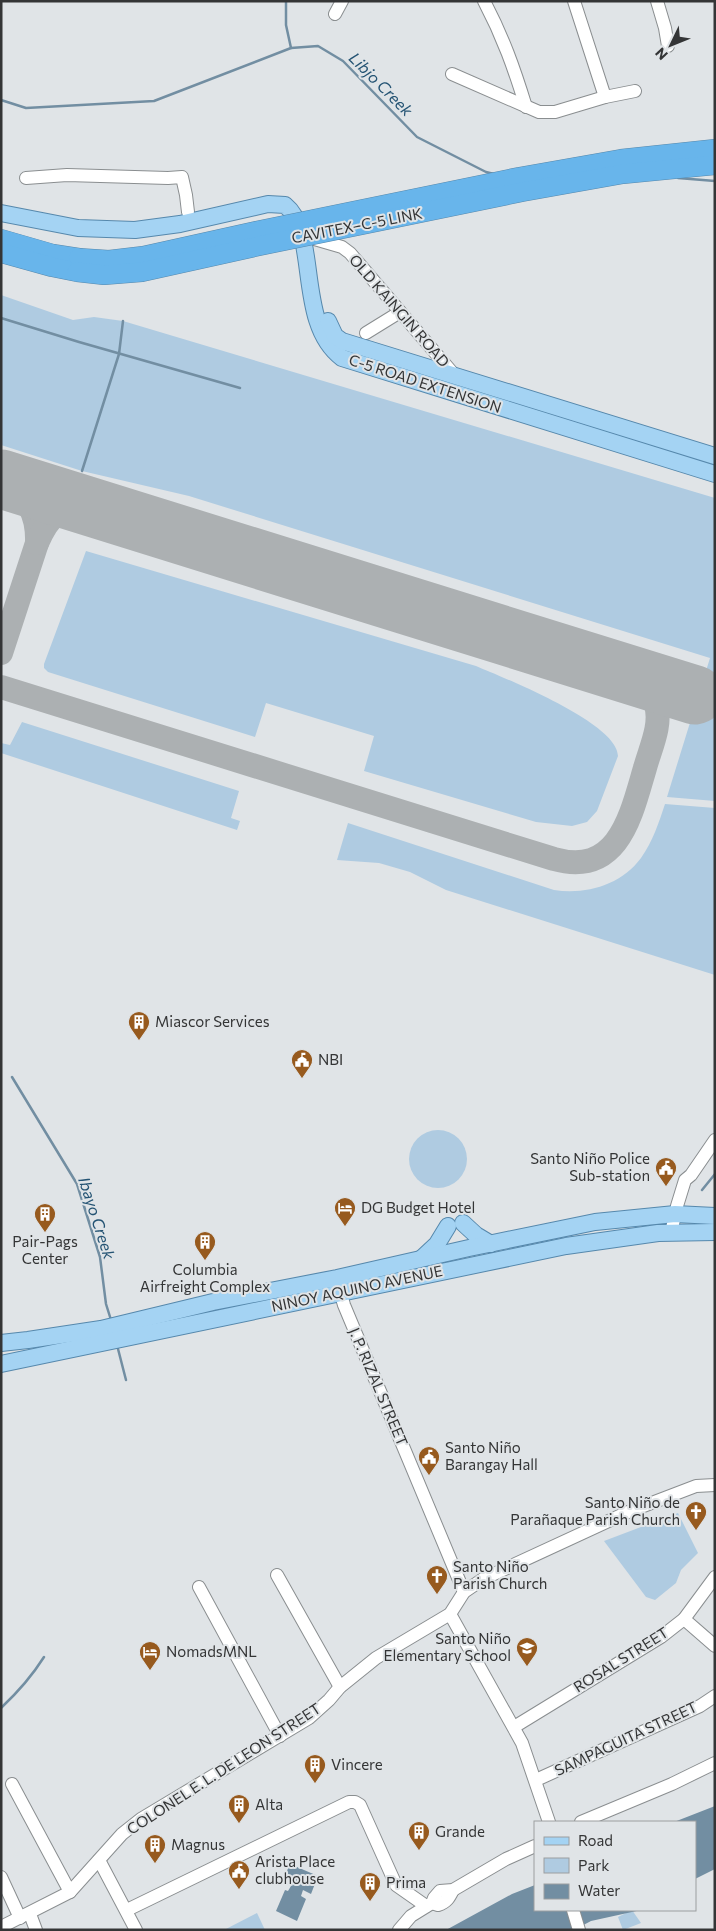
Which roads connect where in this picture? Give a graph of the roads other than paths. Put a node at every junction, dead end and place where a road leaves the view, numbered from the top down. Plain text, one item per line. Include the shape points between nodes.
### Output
1 (342, 1) edge
2 (484, 1) edge
3 (574, 1) edge
4 (656, 1) edge
5 (335, 14) dead end
6 (668, 46) dead end
7 (452, 74) dead end
8 (635, 91) dead end
9 (605, 98) junction
10 (526, 107) junction
11 (715, 149) edge
12 (715, 165) edge
13 (26, 178) dead end
14 (1, 203) edge
15 (188, 212) junction
16 (1, 213) edge
17 (311, 238) junction
18 (1, 239) edge
19 (1, 253) edge
20 (78, 265) junction
21 (400, 312) junction
22 (366, 333) dead end
23 (456, 377) junction
24 (715, 456) edge
25 (715, 474) edge
26 (715, 1140) edge
27 (679, 1214) junction
28 (715, 1216) edge
29 (715, 1232) edge
30 (676, 1233) junction
31 (491, 1244) junction
32 (421, 1259) junction
33 (338, 1285) junction
34 (103, 1336) junction
35 (1, 1343) edge
36 (1, 1364) edge
37 (715, 1484) edge
38 (277, 1575) dead end
39 (715, 1577) edge
40 (199, 1587) dead end
41 (464, 1592) junction
42 (450, 1614) junction
43 (684, 1619) junction
44 (715, 1646) edge
45 (340, 1687) junction
46 (715, 1696) edge
47 (514, 1727) junction
48 (280, 1736) junction
49 (715, 1763) edge
50 (536, 1780) junction
51 (12, 1784) dead end
52 (548, 1821) edge
53 (583, 1821) edge
54 (534, 1846) edge
55 (98, 1860) junction
56 (1, 1877) edge
57 (70, 1892) junction
58 (429, 1904) junction
59 (127, 1910) junction
60 (573, 1911) edge
61 (25, 1916) junction
62 (1, 1927) edge
63 (36, 1930) edge
64 (136, 1930) edge
65 (399, 1930) edge
66 (580, 1930) edge

1 - 5 street
2 - 10 street via 508,50
3 - 9 street
4 - 6 street
7 - 10 street
8 - 9 street
9 - 10 street via 556,112 539,112
11 - 20 highway, CAVITEX–C-5 LINK, bridge via 621,159 519,177 131,258
12 - 20 highway, CAVITEX–C-5 LINK, bridge via 623,174 522,192 142,272 104,274
13 - 15 street via 182,176
14 - 15 main road, C-5 ROAD EXTENSION via 53,215 99,220 135,220
15 - 17 main road, C-5 ROAD EXTENSION via 265,196 286,196 301,209
16 - 25 main road, C-5 ROAD EXTENSION via 78,228 135,230 180,224 268,204 285,206 293,215 303,240 311,298 320,328 330,347 342,358
17 - 21 street, OLD KAINGIN ROAD via 342,247 350,253
17 - 23 main road, C-5 ROAD EXTENSION via 322,303 337,338
18 - 20 highway, CAVITEX–C-5 LINK
19 - 20 highway, CAVITEX–C-5 LINK via 52,267
21 - 22 street
21 - 23 street, OLD KAINGIN ROAD
23 - 24 main road, C-5 ROAD EXTENSION
26 - 27 street via 691,1175
27 - 28 main road, NINOY AQUINO AVENUE
27 - 30 street
27 - 31 main road, NINOY AQUINO AVENUE via 595,1222
29 - 30 main road, NINOY AQUINO AVENUE
30 - 33 main road, NINOY AQUINO AVENUE via 566,1246
31 - 32 main road, NINOY AQUINO AVENUE
31 - 32 main road via 456,1224
32 - 33 main road, NINOY AQUINO AVENUE
33 - 34 main road, NINOY AQUINO AVENUE
33 - 41 street, J. P. RIZAL STREET
34 - 35 main road, NINOY AQUINO AVENUE
34 - 36 main road, NINOY AQUINO AVENUE
37 - 41 street, COLONEL E. L. DE LEON STREET via 696,1486 628,1512 483,1579
38 - 45 street
39 - 43 street, ROSAL STREET
40 - 48 street
41 - 42 street, COLONEL E. L. DE LEON STREET
42 - 45 street, COLONEL E. L. DE LEON STREET via 376,1658
42 - 47 street
43 - 44 street
43 - 47 street, ROSAL STREET via 661,1637
45 - 48 street, COLONEL E. L. DE LEON STREET via 309,1718
46 - 50 street, SAMPAGUITA STREET via 700,1706
47 - 50 street
48 - 55 street, COLONEL E. L. DE LEON STREET via 141,1819
49 - 53 street
50 - 52 street
51 - 57 street
54 - 58 street via 453,1890 445,1903
55 - 57 street, COLONEL E. L. DE LEON STREET
55 - 59 street
56 - 61 street
57 - 61 street, COLONEL E. L. DE LEON STREET
58 - 59 street via 396,1885 360,1805 349,1802
58 - 65 street via 411,1916
59 - 64 street
60 - 66 street
61 - 62 street, COLONEL E. L. DE LEON STREET
61 - 63 street

